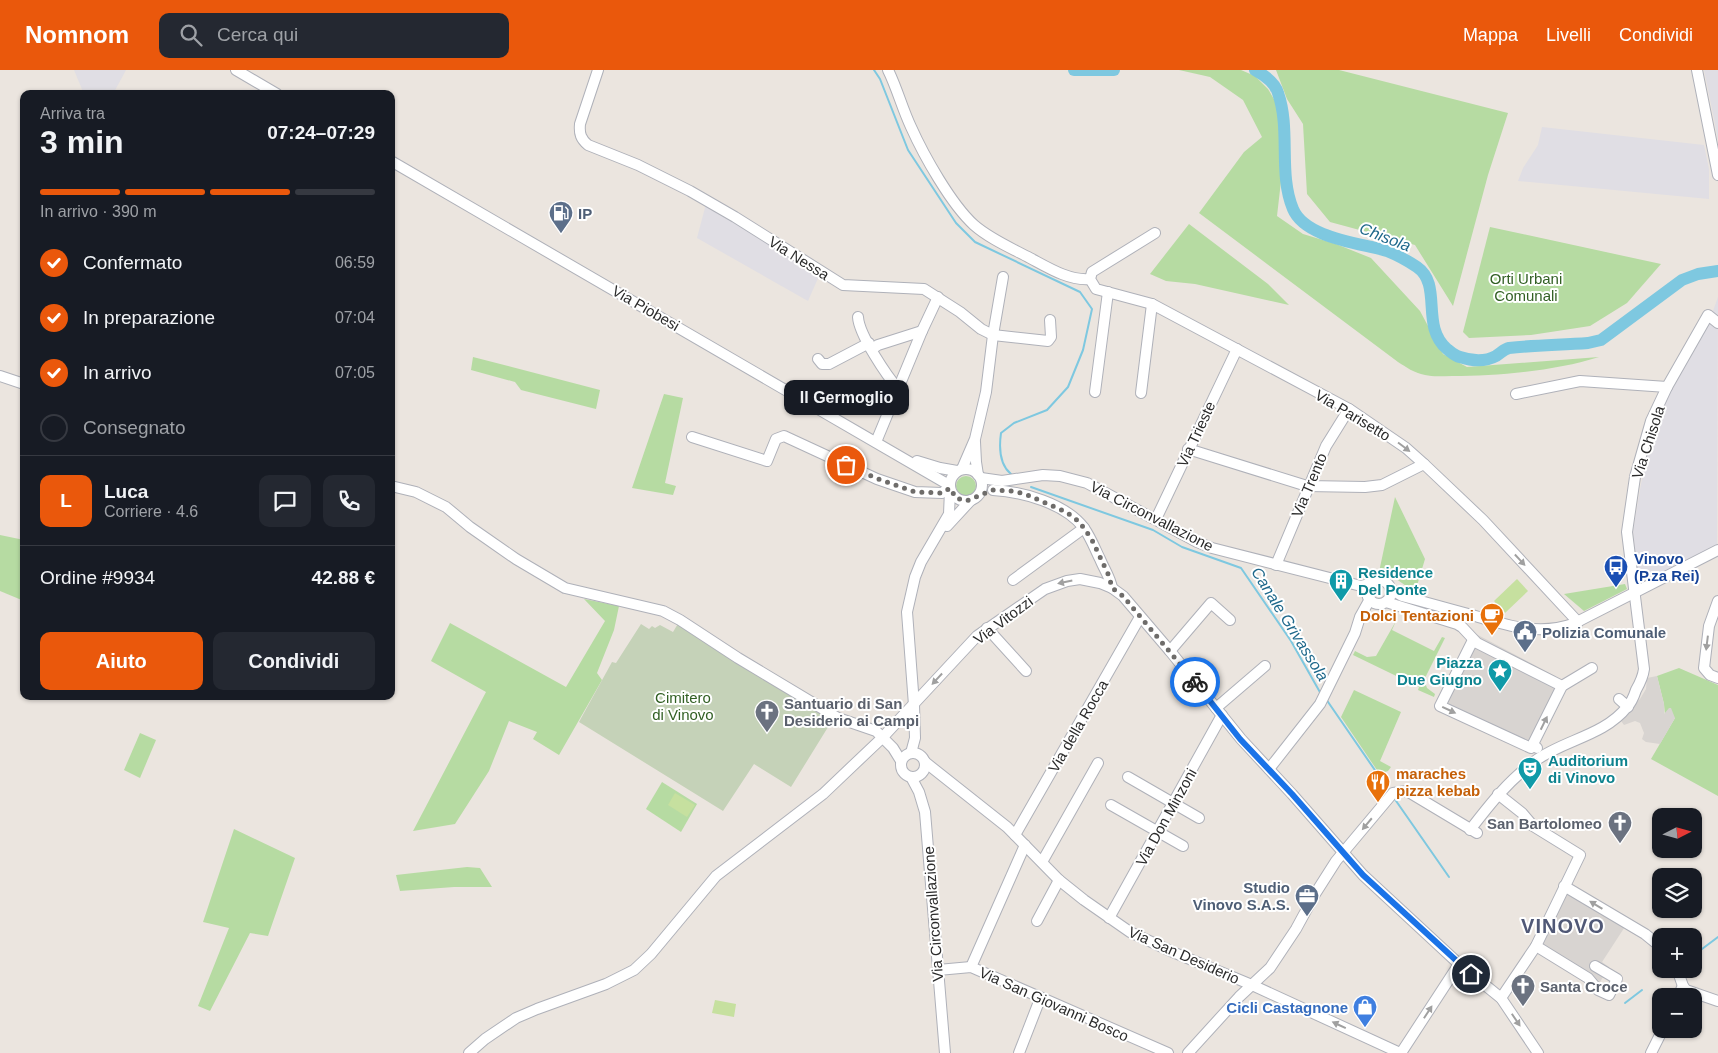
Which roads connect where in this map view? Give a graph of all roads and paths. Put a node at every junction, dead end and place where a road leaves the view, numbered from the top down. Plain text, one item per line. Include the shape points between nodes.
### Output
1 (236, 70) edge
2 (598, 70) edge
3 (888, 70) edge
4 (1697, 70) edge
5 (270, 90) edge
6 (395, 163) edge
7 (1718, 175) edge
8 (1155, 233) dead end
9 (1091, 276) junction
10 (1003, 277) dead end
11 (1108, 292) junction
12 (938, 297) junction
13 (1152, 304) junction
14 (858, 317) dead end
15 (1050, 320) dead end
16 (1718, 323) edge
17 (922, 331) junction
18 (993, 335) junction
19 (870, 346) junction
20 (1237, 349) junction
21 (818, 360) dead end
22 (0, 376) edge
23 (20, 383) edge
24 (1667, 387) junction
25 (899, 390) junction
26 (1095, 392) dead end
27 (1141, 393) dead end
28 (1516, 394) dead end
29 (1349, 409) junction
30 (692, 437) dead end
31 (975, 439) junction
32 (876, 442) junction
33 (1188, 449) junction
34 (901, 456) junction
35 (1424, 464) junction
36 (959, 470) junction
37 (980, 476) junction
38 (1060, 476) junction
39 (1307, 486) junction
40 (395, 487) edge
41 (950, 487) junction
42 (993, 490) junction
43 (974, 499) junction
44 (1156, 519) junction
45 (1084, 528) junction
46 (937, 536) junction
47 (1718, 550) edge
48 (1276, 565) junction
49 (1013, 580) dead end
50 (1112, 588) junction
51 (1634, 593) junction
52 (1377, 594) junction
53 (1718, 601) edge
54 (1140, 617) junction
55 (1230, 620) dead end
56 (1578, 622) junction
57 (987, 628) junction
58 (1473, 640) junction
59 (1170, 651) junction
60 (1265, 666) dead end
61 (1592, 668) dead end
62 (1026, 671) dead end
63 (1718, 678) edge
64 (1562, 686) junction
65 (1619, 699) dead end
66 (914, 704) junction
67 (1628, 707) junction
68 (1219, 712) junction
69 (883, 737) junction
70 (1532, 746) junction
71 (1547, 754) junction
72 (1537, 759) junction
73 (1098, 763) dead end
74 (917, 764) junction
75 (1269, 769) junction
76 (1128, 777) dead end
77 (1507, 786) junction
78 (1498, 794) junction
79 (1506, 801) junction
80 (1173, 803) junction
81 (1111, 806) dead end
82 (1199, 818) dead end
83 (1157, 831) junction
84 (1015, 835) junction
85 (1025, 845) junction
86 (1183, 846) dead end
87 (1343, 852) junction
88 (1042, 862) junction
89 (1059, 880) junction
90 (1564, 886) junction
91 (1109, 918) junction
92 (1037, 921) dead end
93 (1652, 941) edge
94 (1536, 946) junction
95 (1459, 964) junction
96 (1595, 966) dead end
97 (971, 967) junction
98 (938, 970) junction
99 (1252, 985) junction
100 (1702, 996) edge
101 (1501, 998) junction
102 (1040, 999) junction
103 (1718, 1001) edge
104 (1659, 1038) edge
105 (468, 1053) edge
106 (945, 1053) edge
107 (1020, 1053) edge
108 (1168, 1053) edge
109 (1188, 1053) edge
110 (1400, 1053) edge
111 (1538, 1053) edge
112 (1652, 1053) edge

1 - 5 street
2 - 12 street, Via Nessa via 580,124 579,134 588,145 690,191 843,285 924,289
3 - 9 street via 920,145 964,214 987,235 1044,266 1083,280
4 - 7 street
6 - 32 street, Via Piobesi
8 - 9 street
9 - 11 street, Via Parisetto via 1096,290
10 - 18 street
11 - 13 street, Via Parisetto
11 - 26 street
12 - 17 street
12 - 18 street, Via Nessa
13 - 20 street, Via Parisetto
13 - 27 street
14 - 19 street
15 - 18 street via 1051,337 1048,341
16 - 24 street, Via Chisola via 1708,315
17 - 19 street
17 - 25 street
18 - 31 street via 987,388
19 - 21 street via 829,364
19 - 25 street
20 - 29 street, Via Parisetto
20 - 33 street, Via Trieste
22 - 23 street
24 - 28 street via 1580,381
24 - 51 street, Via Chisola via 1635,477 1627,532
25 - 32 street
29 -> 35 street, Via Parisetto
29 - 39 street, Via Trento
30 - 41 street via 767,461 776,439 784,436 878,479 915,492 942,493
31 - 36 street
31 - 37 street
32 - 34 street, Via Piobesi
33 - 39 street
33 - 44 street, Via Trieste
34 - 36 street, Via Piobesi via 940,468
34 - 41 street, Via Piobesi
35 - 39 street via 1382,485
35 -> 56 street, Via Parisetto via 1483,520
36 - 37 street via 971,469
36 - 41 street via 953,475
37 - 38 street, Via Circonvallazione via 1002,481
37 - 43 street via 982,489
38 - 42 street, Via Circonvallazione
38 - 44 street, Via Circonvallazione via 1087,483
39 - 48 street, Via Trento
40 - 69 street via 416,492 446,507 516,559 565,588 663,611 838,718
41 - 43 street via 956,498
41 - 46 street via 949,514
42 - 43 street, Via Circonvallazione
42 - 45 street via 1025,494 1064,511
43 - 46 street
44 - 48 street, Via Circonvallazione via 1212,548
45 - 49 street
45 - 50 street
46 - 66 street via 921,562 907,612
47 - 51 street
48 - 52 street, Via Circonvallazione
50 - 54 street
50 -> 57 street, Via Vitozzi via 1090,580 1055,584
51 - 56 street
51 - 67 street, Via Chisola via 1644,669
52 - 56 street via 1402,596 1521,629 1542,630
52 - 58 street via 1457,624
52 - 75 street via 1360,616 1324,697
53 -> 63 street via 1709,626 1704,668
54 - 59 street
54 - 84 street, Via della Rocca
55 - 59 street via 1211,603
57 - 62 street
57 -> 66 street, Via Vitozzi
58 - 64 street
58 -> 70 street via 1440,706
59 - 68 street
60 - 68 street
61 - 64 street
70 -> 64 street
65 - 67 street
66 - 69 street, Via Vitozzi
66 - 74 street
67 - 71 street via 1610,722
68 - 75 street
68 - 80 street, Via Don Minzoni
69 - 74 street
69 - 105 street, Via Vitozzi via 823,794 716,876 634,970 516,1018
70 - 71 street
70 - 72 street
71 - 72 street
72 - 77 street
73 - 88 street
74 - 84 street, Via San Desiderio
74 - 98 street, Via Circonvallazione via 919,792 925,812
75 - 87 street
76 - 80 street
77 - 78 street
77 - 79 street
78 - 79 street
78 -> 87 street via 1473,832 1407,791 1392,794
79 - 90 street via 1533,826 1580,855
80 - 82 street
80 - 83 street, Via Don Minzoni
81 - 83 street
83 - 86 street
83 - 91 street, Via Don Minzoni
84 - 85 street, Via San Desiderio
85 - 88 street, Via San Desiderio
85 - 97 street
87 - 95 street via 1363,875
87 - 99 street via 1270,968
88 - 89 street, Via San Desiderio
89 - 91 street, Via San Desiderio
89 - 92 street
93 -> 90 street
90 - 94 street
91 - 99 street, Via San Desiderio via 1130,932
94 - 96 street via 1588,978 1598,990 1609,996 1617,979
94 - 101 street
95 - 101 street
110 -> 95 street
97 - 98 street, Via San Giovanni Bosco
97 - 102 street, Via San Giovanni Bosco
98 - 106 street, Via Circonvallazione
99 - 109 street
110 -> 99 street, Via San Desiderio
100 - 103 street
101 -> 111 street
102 - 107 street
102 - 108 street, Via San Giovanni Bosco
104 - 112 street

